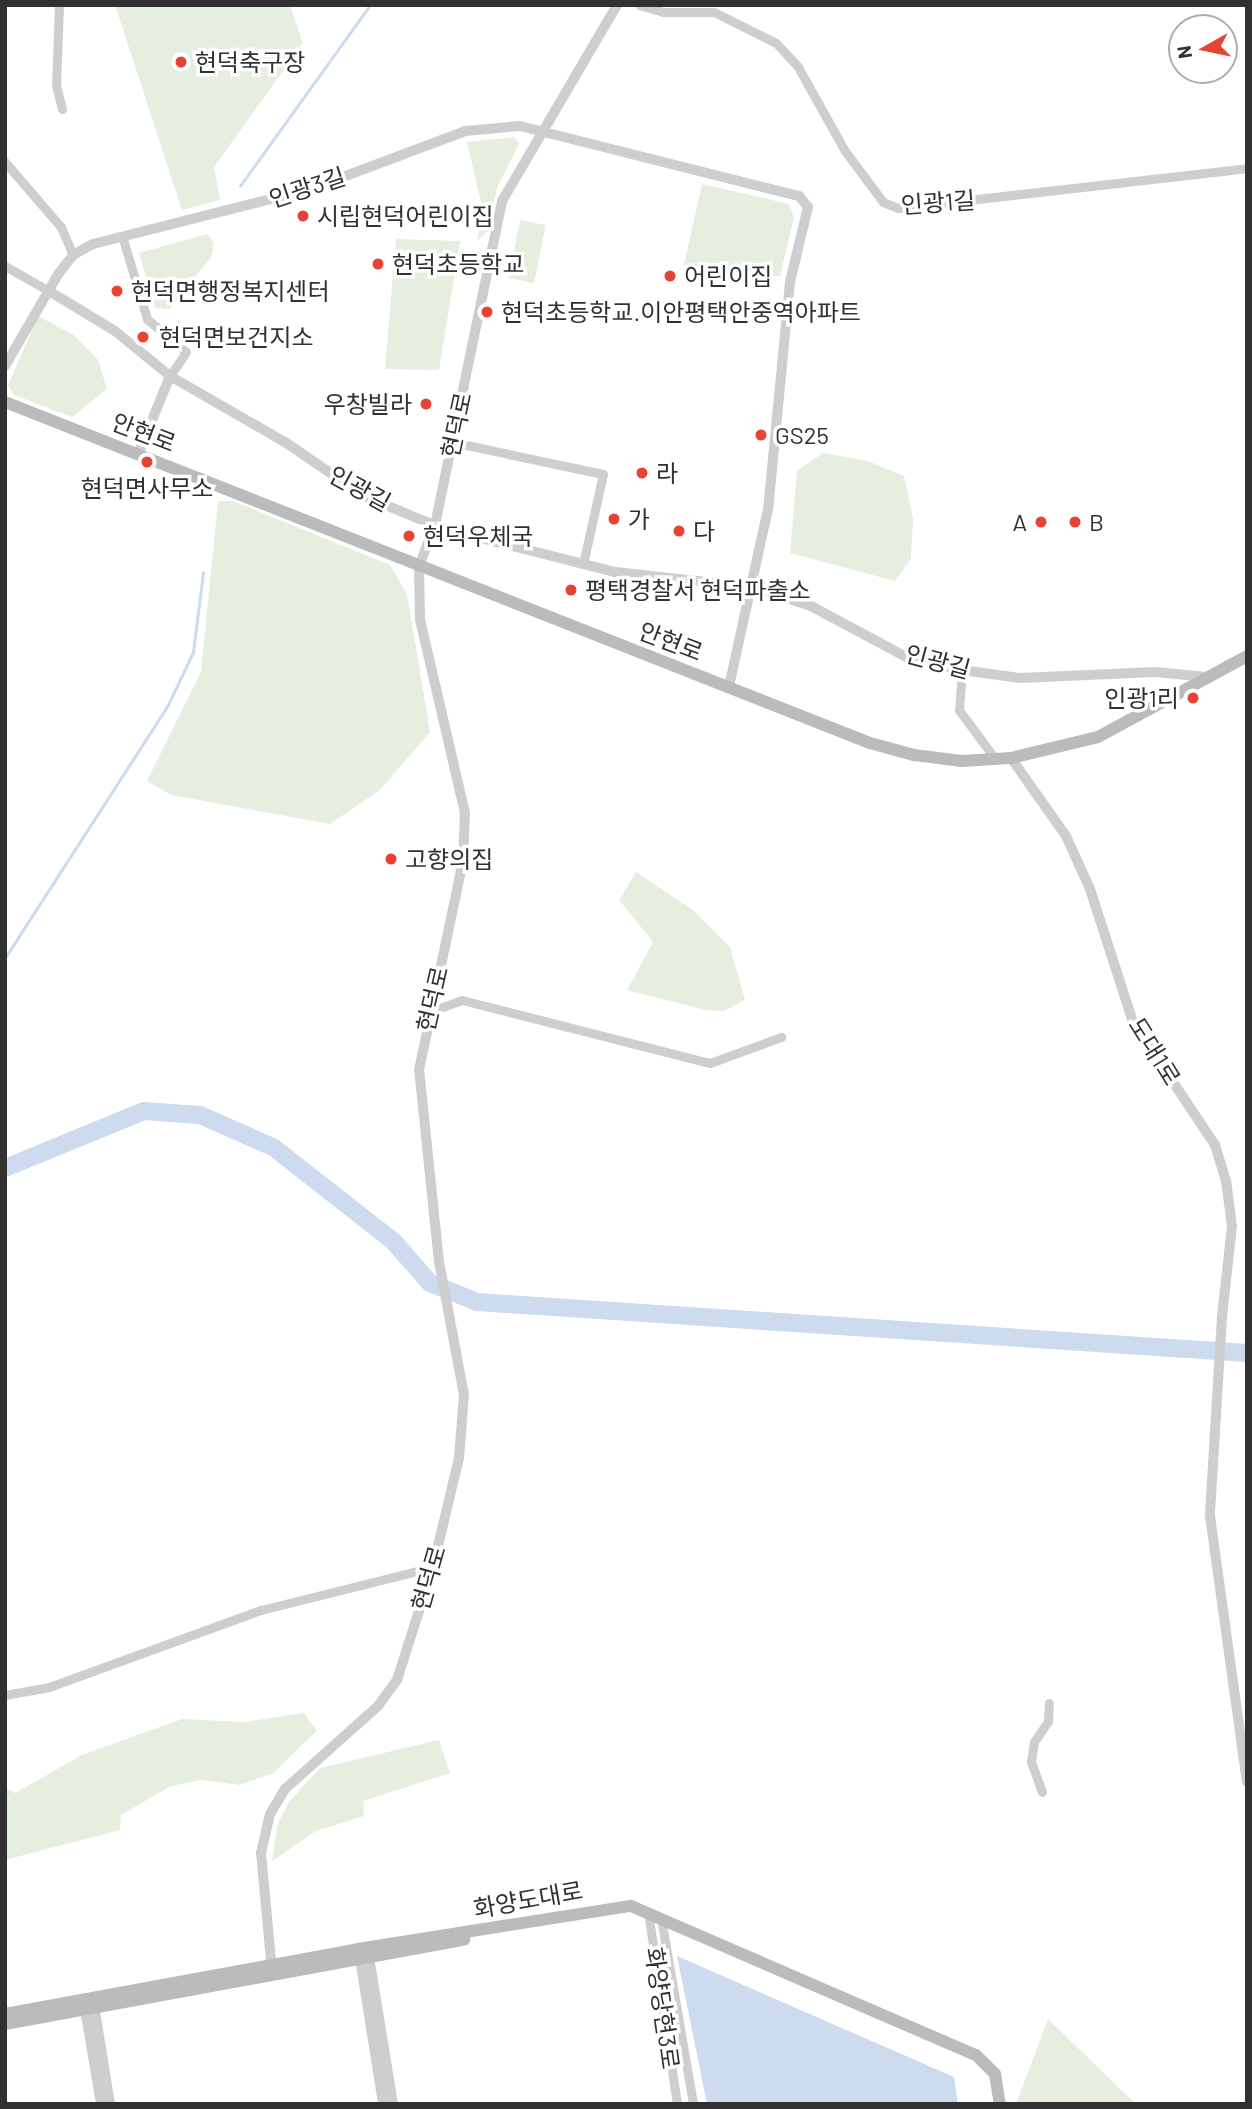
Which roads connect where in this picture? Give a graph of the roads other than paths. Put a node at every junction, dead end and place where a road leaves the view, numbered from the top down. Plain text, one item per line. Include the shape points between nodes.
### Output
1 (59, 5) edge
2 (617, 5) edge
3 (639, 5) edge
4 (62, 109) dead end
5 (540, 131) junction
6 (5, 162) edge
7 (1247, 168) edge
8 (122, 236) junction
9 (73, 255) junction
10 (5, 266) edge
11 (49, 291) junction
12 (5, 366) edge
13 (170, 376) junction
14 (5, 402) edge
15 (452, 442) junction
16 (139, 452) junction
17 (435, 525) junction
18 (583, 564) junction
19 (419, 566) junction
20 (752, 587) junction
21 (1247, 656) edge
22 (962, 670) junction
23 (1207, 677) junction
24 (729, 686) junction
25 (1011, 758) junction
26 (996, 760) junction
27 (429, 1012) junction
28 (781, 1037) dead end
29 (433, 1567) junction
30 (5, 1695) edge
31 (1049, 1703) dead end
32 (1247, 1781) edge
33 (1042, 1792) dead end
34 (655, 1918) junction
35 (364, 1953) junction
36 (272, 1970) junction
37 (89, 2004) junction
38 (5, 2014) edge
39 (5, 2024) edge
40 (101, 2104) edge
41 (110, 2104) edge
42 (383, 2104) edge
43 (393, 2104) edge
44 (677, 2104) edge
45 (693, 2104) edge
46 (994, 2104) edge
47 (1000, 2104) edge

1 - 4 street via 56,85
2 - 5 street, 현덕로
3 - 7 street, 인광1길 via 663,12 714,12 776,43 798,67 845,152 883,202 898,208
5 - 8 street, 인광3길 via 502,126 454,134 311,189
5 - 15 street, 현덕로 via 502,201
5 - 20 street, 인광3길 via 805,200 808,207 789,282 768,509
6 - 9 street via 61,227
8 - 9 street, 인광3길
8 - 13 street via 148,319 186,352
9 - 11 street
10 - 11 street, 인광길
11 - 12 street
11 - 13 street, 인광길 via 115,331
13 - 16 street
13 - 17 street, 인광길 via 285,442 364,496
14 - 16 main road, 안현로
15 - 17 street, 현덕로
15 - 18 street via 603,474
16 - 19 main road, 안현로
17 - 18 street, 인광길
17 - 19 street, 현덕로
18 - 20 street, 인광길 via 615,572
19 - 24 main road, 안현로
19 - 27 street, 현덕로 via 420,619 465,813 463,862
20 - 22 street, 인광길 via 811,606 909,659
20 - 24 street
21 - 23 main road, 안현로
22 - 23 street, 인광길 via 1020,678 1156,672
22 - 26 street via 959,710
23 - 25 main road, 안현로 via 1098,737
24 - 26 main road, 안현로 via 870,743 914,755
25 - 26 main road, 안현로
25 - 32 street, 도대1로 via 1066,836 1090,889 1133,1022 1215,1145 1226,1181 1232,1226 1210,1516
27 - 28 street via 462,1000 710,1063
27 - 29 street, 현덕로 via 420,1049 420,1093 463,1414 459,1458
29 - 30 street via 261,1610 48,1687
29 - 36 street, 현덕로 via 397,1680 378,1706 285,1789 270,1814 261,1853
31 - 33 street via 1048,1721 1034,1742 1031,1761
34 - 35 main road, 화양도대로 via 617,1906
34 - 44 street, 화양당현3로
34 - 45 street, 화양당현3로
34 - 46 main road, 화양도대로 via 981,2063 989,2073
34 - 47 main road, 화양도대로 via 976,2055 995,2074
35 - 36 main road, 화양도대로
35 - 42 street
35 - 43 street
36 - 37 main road, 화양도대로
37 - 38 main road, 화양도대로
37 - 39 main road, 화양도대로
37 - 40 street
37 - 41 street

